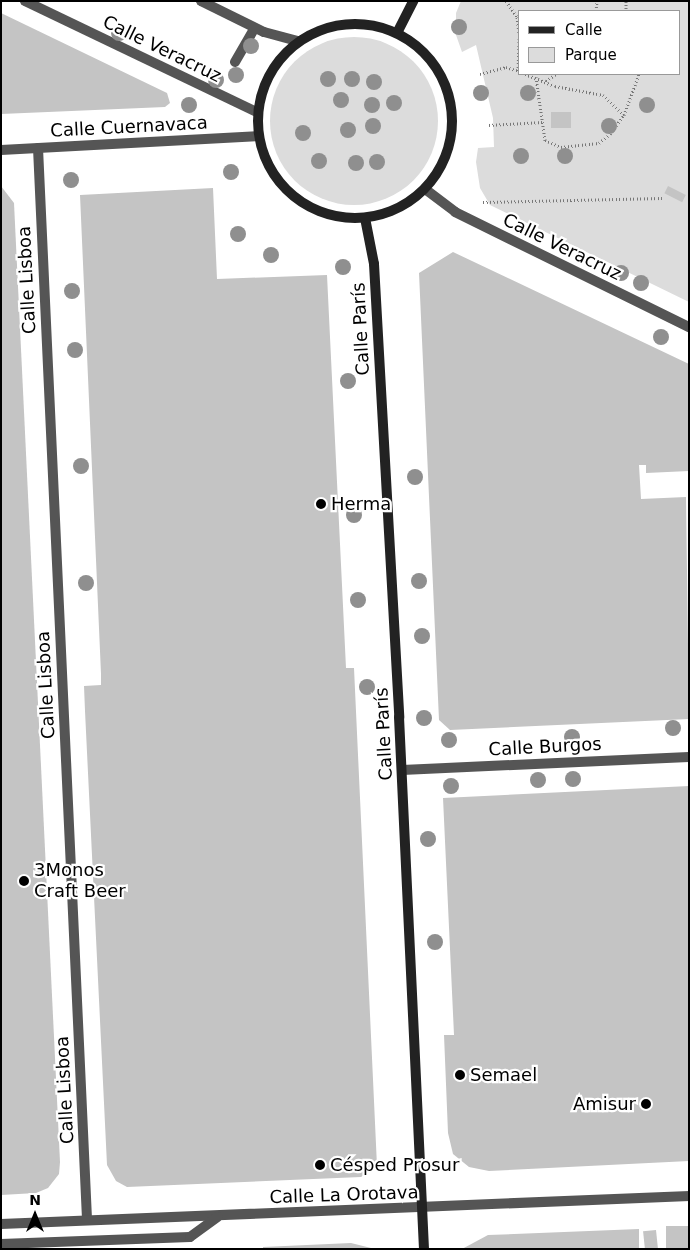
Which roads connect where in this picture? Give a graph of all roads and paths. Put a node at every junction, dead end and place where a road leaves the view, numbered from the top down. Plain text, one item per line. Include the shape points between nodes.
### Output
1 (25, 1) edge
2 (201, 1) edge
3 (413, 1) edge
4 (506, 1) edge
5 (255, 28) junction
6 (518, 28) edge
7 (398, 33) junction
8 (298, 41) junction
9 (235, 62) dead end
10 (518, 71) edge
11 (480, 74) dead end
12 (529, 75) edge
13 (555, 75) edge
14 (639, 75) edge
15 (536, 77) junction
16 (546, 81) junction
17 (257, 112) junction
18 (624, 114) junction
19 (543, 122) junction
20 (489, 125) dead end
21 (258, 136) junction
22 (38, 148) junction
23 (1, 150) edge
24 (425, 190) junction
25 (662, 198) dead end
26 (483, 202) dead end
27 (366, 218) junction
28 (689, 327) edge
29 (689, 757) edge
30 (402, 770) junction
31 (689, 1196) edge
32 (421, 1208) junction
33 (219, 1216) junction
34 (87, 1220) junction
35 (1, 1224) edge
36 (1, 1244) edge
37 (86, 1244) edge
38 (424, 1249) edge

1 - 17 street, Calle Veracruz
2 - 5 street
3 - 7 main road
4 - 6 path via 516,17
5 - 8 street
5 - 9 street
7 - 8 main road via 364,24 330,26
7 - 24 main road via 423,51 442,75 452,104 452,135 442,165
8 - 17 main road via 278,60 263,85
10 - 11 path via 506,67
12 - 15 path
13 - 16 path
14 - 18 path
15 - 16 path
15 - 19 path
16 - 18 path via 603,95
17 - 21 main road
18 - 19 path via 599,143 580,145 551,146
19 - 20 path
21 - 22 street, Calle Cuernavaca
21 - 27 main road via 267,165 284,189 308,207 336,217
22 - 23 street, Calle Cuernavaca
22 - 34 street, Calle Lisboa
24 - 27 main road via 398,209
24 - 28 street, Calle Veracruz via 455,212
25 - 26 path
27 - 30 main road, Calle París via 374,264
29 - 30 street, Calle Burgos
30 - 32 main road, Calle París
31 - 32 street, Calle La Orotava
32 - 33 street, Calle La Orotava
32 - 38 main road, Calle París
33 - 34 street, Calle La Orotava
33 - 37 street via 190,1237
34 - 35 street, Calle La Orotava
36 - 37 street

